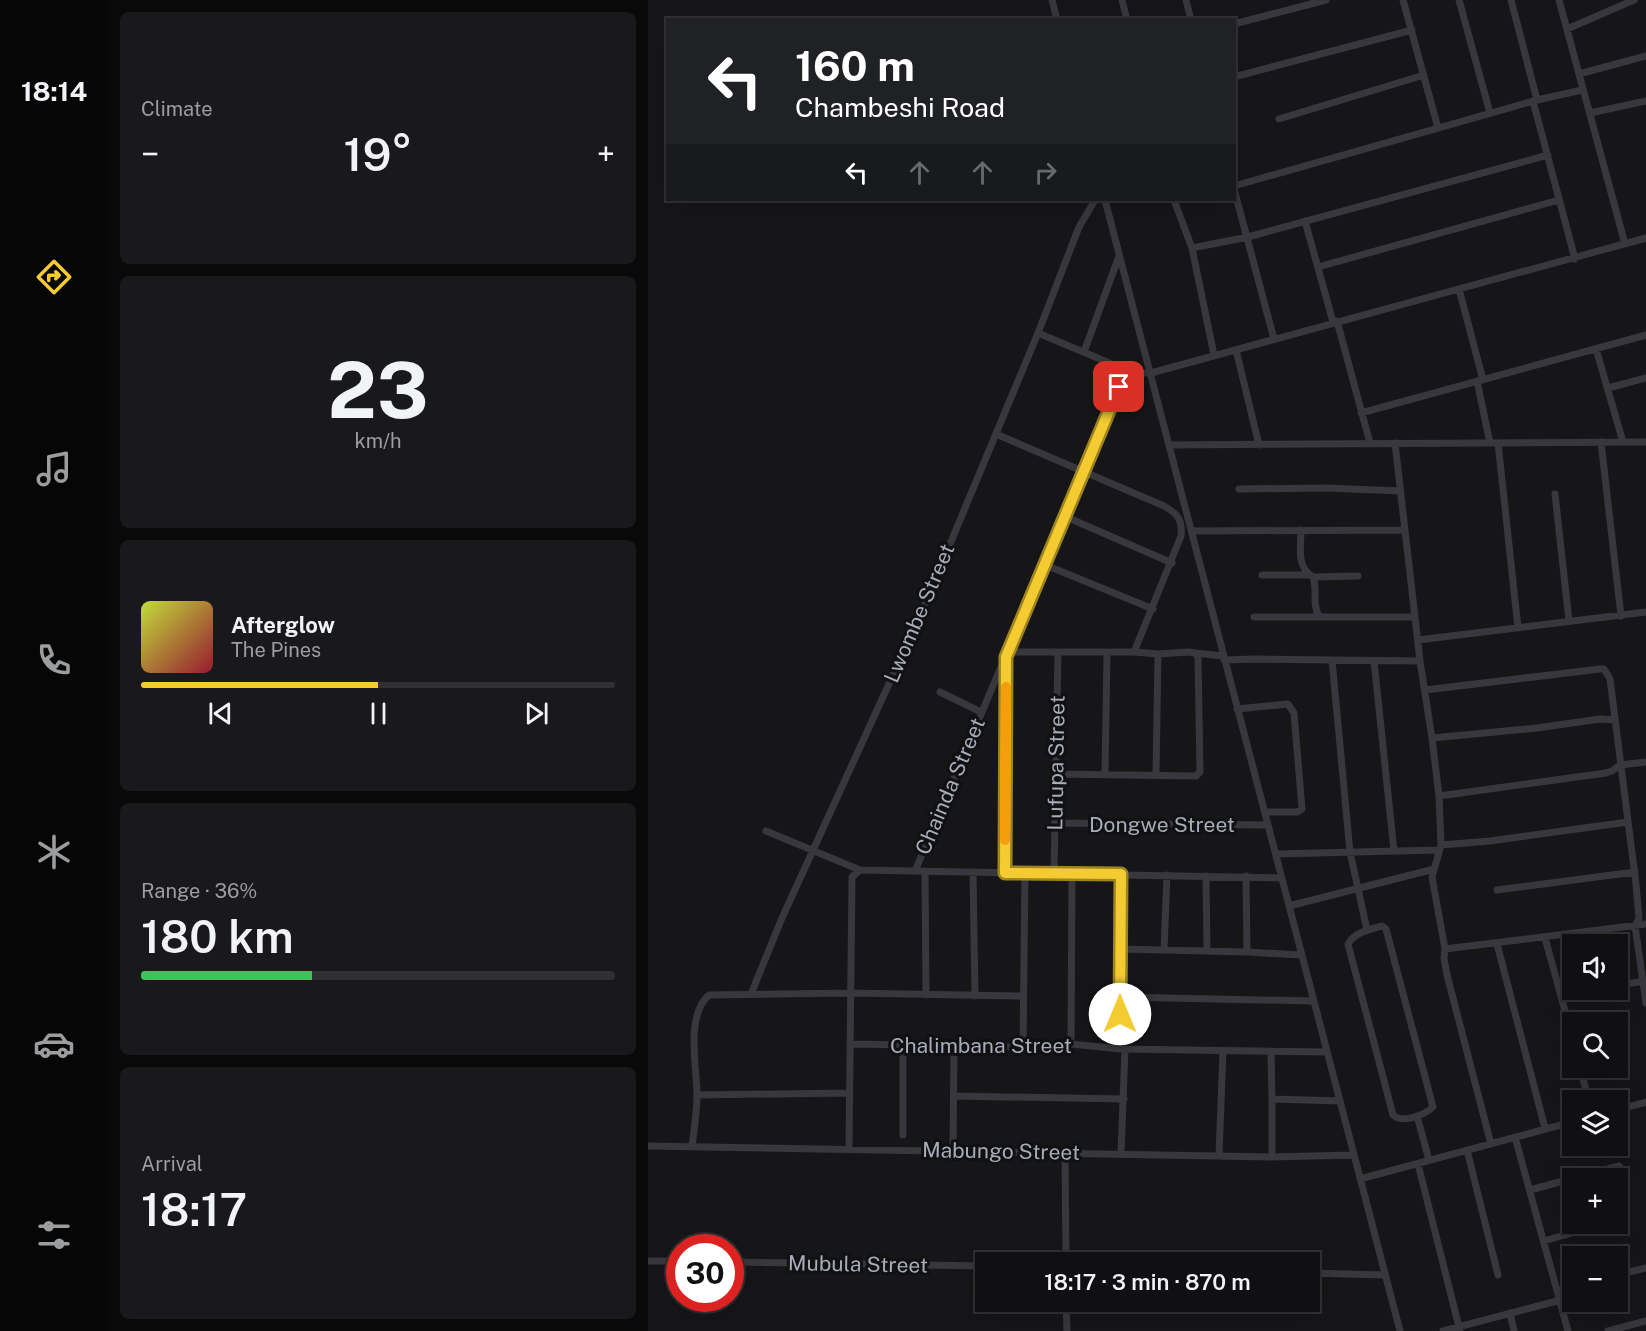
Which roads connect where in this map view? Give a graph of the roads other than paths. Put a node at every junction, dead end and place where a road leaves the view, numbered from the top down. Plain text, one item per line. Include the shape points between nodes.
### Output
1 (1052, 0) edge
2 (1122, 0) edge
3 (1186, 0) edge
4 (1326, 0) edge
5 (1403, 0) edge
6 (1460, 0) edge
7 (1511, 0) edge
8 (1559, 0) edge
9 (1634, 0) edge
10 (1056, 18) edge
11 (1126, 18) edge
12 (1190, 18) edge
13 (1236, 23) edge
14 (1567, 29) junction
15 (1412, 30) junction
16 (1646, 56) edge
17 (1579, 74) junction
18 (1424, 75) junction
19 (1236, 77) edge
20 (1582, 90) junction
21 (1535, 101) junction
22 (1646, 101) edge
23 (1490, 113) junction
24 (1590, 113) junction
25 (1279, 119) dead end
26 (1438, 128) junction
27 (1548, 155) junction
28 (1236, 187) edge
29 (1236, 195) edge
30 (1559, 200) junction
31 (1094, 201) edge
32 (1105, 201) edge
33 (1174, 201) edge
34 (1305, 221) junction
35 (1248, 237) junction
36 (1646, 238) edge
37 (1625, 244) junction
38 (1192, 248) junction
39 (1119, 256) junction
40 (1575, 259) junction
41 (1318, 267) junction
42 (1459, 289) junction
43 (1335, 322) junction
44 (1038, 333) junction
45 (1646, 335) edge
46 (1274, 339) junction
47 (1596, 349) junction
48 (1236, 350) junction
49 (1084, 352) junction
50 (1214, 355) junction
51 (1126, 370) junction
52 (1151, 373) junction
53 (1646, 378) edge
54 (1480, 380) junction
55 (1608, 388) junction
56 (1361, 413) junction
57 (996, 434) junction
58 (1601, 442) junction
59 (1623, 442) junction
60 (1646, 442) edge
61 (1370, 443) junction
62 (1395, 443) junction
63 (1494, 443) junction
64 (1168, 445) junction
65 (1259, 445) junction
66 (1083, 471) junction
67 (1239, 489) dead end
68 (1401, 491) junction
69 (1555, 494) dead end
70 (1064, 516) junction
71 (1181, 526) junction
72 (1191, 530) junction
73 (1301, 530) junction
74 (1406, 530) junction
75 (1172, 563) junction
76 (1043, 564) junction
77 (1262, 575) dead end
78 (1311, 576) junction
79 (1358, 576) dead end
80 (1153, 609) junction
81 (1646, 612) edge
82 (1415, 616) junction
83 (1621, 616) junction
84 (1254, 617) dead end
85 (1320, 617) junction
86 (1569, 621) junction
87 (1518, 628) junction
88 (1418, 640) junction
89 (1058, 652) junction
90 (1134, 652) junction
91 (1107, 653) junction
92 (1195, 653) junction
93 (1007, 654) junction
94 (1158, 654) junction
95 (1224, 658) junction
96 (1332, 660) junction
97 (1374, 661) junction
98 (1420, 661) junction
99 (1425, 690) junction
100 (940, 692) dead end
101 (1237, 709) junction
102 (981, 712) junction
103 (1615, 720) junction
104 (1432, 738) junction
105 (1646, 762) edge
106 (1620, 765) junction
107 (1056, 774) junction
108 (1105, 774) junction
109 (1156, 775) junction
110 (1439, 796) junction
111 (1265, 812) junction
112 (1628, 822) junction
113 (1055, 823) junction
114 (1268, 825) junction
115 (766, 831) dead end
116 (1440, 848) junction
117 (1394, 851) junction
118 (813, 852) junction
119 (1350, 852) junction
120 (1276, 854) junction
121 (1434, 869) junction
122 (860, 870) junction
123 (915, 871) junction
124 (925, 871) junction
125 (973, 872) junction
126 (1635, 872) junction
127 (1005, 873) junction
128 (1025, 873) junction
129 (1054, 874) junction
130 (1072, 874) junction
131 (1121, 874) junction
132 (1167, 875) junction
133 (1206, 876) junction
134 (1246, 876) junction
135 (1282, 878) junction
136 (1358, 889) junction
137 (1497, 890) dead end
138 (1289, 906) junction
139 (1646, 924) edge
140 (1635, 926) junction
141 (1367, 930) junction
142 (1545, 938) junction
143 (1497, 944) junction
144 (1121, 949) junction
145 (1445, 949) junction
146 (1164, 950) junction
147 (1207, 951) junction
148 (1248, 952) junction
149 (1301, 955) junction
150 (1645, 982) edge
151 (1628, 984) edge
152 (850, 993) junction
153 (1561, 993) joint
154 (752, 994) junction
155 (926, 995) junction
156 (975, 996) junction
157 (1023, 996) junction
158 (1120, 997) junction
159 (1313, 1001) junction
160 (1646, 1003) edge
161 (1566, 1012) edge
162 (850, 1044) junction
163 (1071, 1044) junction
164 (903, 1046) junction
165 (954, 1046) junction
166 (1023, 1047) junction
167 (1123, 1049) junction
168 (1223, 1051) junction
169 (1271, 1051) junction
170 (1327, 1052) junction
171 (849, 1093) junction
172 (697, 1095) junction
173 (954, 1096) junction
174 (1124, 1099) junction
175 (1272, 1099) junction
176 (1340, 1101) junction
177 (1645, 1102) edge
178 (1628, 1107) edge
179 (1646, 1113) edge
180 (1417, 1116) junction
181 (1562, 1124) edge
182 (1545, 1128) junction
183 (903, 1135) dead end
184 (1515, 1137) junction
185 (1491, 1144) junction
186 (648, 1146) edge
187 (692, 1147) junction
188 (849, 1149) junction
189 (1467, 1150) junction
190 (953, 1151) junction
191 (1065, 1152) junction
192 (1121, 1153) junction
193 (1220, 1155) junction
194 (1354, 1155) junction
195 (1272, 1157) junction
196 (1429, 1160) junction
197 (1418, 1164) junction
198 (1619, 1166) dead end
199 (1360, 1179) junction
200 (1530, 1190) junction
201 (1568, 1234) edge
202 (1544, 1241) junction
203 (1066, 1252) edge
204 (648, 1260) edge
205 (666, 1261) edge
206 (744, 1262) edge
207 (975, 1266) edge
208 (1646, 1268) edge
209 (1628, 1272) edge
210 (1320, 1273) edge
211 (1385, 1275) junction
212 (1498, 1275) dead end
213 (1562, 1290) edge
214 (1558, 1291) junction
215 (1561, 1300) junction
216 (1066, 1312) edge
217 (1510, 1314) junction
218 (1646, 1321) edge
219 (1460, 1329) edge
220 (1067, 1331) edge
221 (1401, 1331) edge
222 (1443, 1331) edge
223 (1515, 1331) edge
224 (1568, 1331) edge
225 (1608, 1331) edge

1 - 10 street
2 - 11 street
3 - 12 street
4 - 13 street
5 - 15 street
6 - 23 street
7 - 21 street
8 - 14 street
9 - 14 street
14 - 17 street
15 - 18 street
15 - 19 street
16 - 17 street
17 - 20 street
18 - 25 street
18 - 26 street
20 - 21 street
20 - 24 street
21 - 23 street
21 - 27 street
22 - 24 street
23 - 26 street
24 - 37 street
26 - 28 street
27 - 30 street
27 - 34 street
29 - 35 street
30 - 40 street
30 - 41 street
31 - 44 street, Lwombe Street via 1079,227
32 - 39 street
33 - 38 street
34 - 35 street
34 - 41 street
35 - 38 street
35 - 46 street
36 - 37 street
37 - 40 street
38 - 50 street
39 - 49 street
39 - 52 street
40 - 42 street
41 - 43 street
42 - 43 street
42 - 54 street
43 - 46 street
43 - 56 street
44 - 49 street
44 - 57 street, Lwombe Street
45 - 47 street
46 - 48 street
47 - 54 street
47 - 55 street
48 - 50 street
48 - 65 street
49 - 51 street
50 - 52 street
51 - 52 street
51 - 66 street, Chainda Street
52 - 64 street
53 - 55 street
54 - 56 street
54 - 63 street
55 - 59 street
56 - 61 street
57 - 66 street
57 - 118 street, Lwombe Street via 920,616
58 - 59 street
58 - 63 street
58 - 83 street
59 - 60 street
61 - 62 street
61 - 65 street
62 - 63 street
62 - 68 street
63 - 87 street
64 - 65 street
64 - 72 street
66 - 70 street, Chainda Street
66 - 71 street via 1164,506 1176,513
67 - 68 street
68 - 74 street
69 - 86 street
70 - 75 street
70 - 76 street, Chainda Street
71 - 72 street
71 - 75 street
72 - 73 street
72 - 95 street
73 - 74 street
73 - 78 street via 1301,565
74 - 82 street
75 - 80 street
76 - 80 street
76 - 93 street, Chainda Street
77 - 78 street
78 - 79 street
78 - 85 street
80 - 90 street
81 - 83 street
82 - 85 street
82 - 88 street
83 - 86 street
84 - 85 street
86 - 87 street
87 - 88 street
88 - 98 street
89 - 91 street
89 - 93 street
89 - 107 street, Lufupa Street
90 - 91 street
90 - 94 street
91 - 108 street
92 - 94 street
92 - 95 street
92 - 109 street via 1199,663 1200,772 1196,776
93 - 102 street, Chainda Street
93 - 127 street
94 - 109 street
95 - 96 street
95 - 101 street
96 - 97 street
96 - 119 street
97 - 98 street
97 - 117 street
98 - 99 street
99 - 103 street via 1604,669 1610,679
99 - 104 street
100 - 102 street
101 - 111 street
101 - 111 street via 1288,704 1294,713 1302,809
102 - 123 street, Chainda Street
103 - 104 street
103 - 106 street
104 - 110 street
105 - 106 street
106 - 110 street via 1612,771
106 - 112 street
107 - 108 street
107 - 113 street, Lufupa Street
108 - 109 street
110 - 116 street
111 - 114 street
112 - 116 street
112 - 126 street
113 - 114 street, Dongwe Street
113 - 129 street, Lufupa Street
114 - 120 street
115 - 118 street
116 - 117 street
116 - 121 street
117 - 119 street
118 - 122 street
118 - 154 street, Lwombe Street
119 - 120 street
119 - 136 street
120 - 135 street
121 - 136 street
121 - 145 street via 1432,877
122 - 123 street
122 - 152 street via 852,877
123 - 124 street
124 - 125 street
124 - 155 street
125 - 127 street
125 - 156 street
126 - 137 street
126 - 140 street via 1639,918
127 - 128 street
128 - 129 street
128 - 157 street
129 - 130 street
130 - 131 street
130 - 163 street
131 - 132 street
131 - 144 street
132 - 133 street
132 - 146 street
133 - 134 street
133 - 147 street
134 - 135 street
134 - 148 street
135 - 138 street
136 - 138 street
136 - 141 street
138 - 149 street
139 - 140 street
140 - 142 street
140 - 150 street
141 - 180 street via 1382,926 1386,929 1433,1107
141 - 180 street via 1348,944 1361,999 1393,1115 1397,1119
142 - 143 street
142 - 153 street
143 - 145 street
143 - 182 street
144 - 146 street
144 - 158 street
145 - 185 street via 1447,975
146 - 147 street
147 - 148 street
148 - 149 street
149 - 159 street
150 - 151 street
150 - 160 street
152 - 154 street
152 - 155 street
152 - 162 street
153 - 161 street
154 - 172 street via 712,994 704,999 694,1042
155 - 156 street
156 - 157 street
157 - 166 street
158 - 159 street
158 - 167 street
159 - 170 street
162 - 164 street, Chalimbana Street
162 - 171 street
163 - 166 street, Chalimbana Street
163 - 167 street, Chalimbana Street
164 - 165 street, Chalimbana Street
164 - 183 street
165 - 166 street, Chalimbana Street
165 - 173 street
167 - 168 street, Chalimbana Street
167 - 174 street
168 - 169 street, Chalimbana Street
168 - 193 street
169 - 170 street, Chalimbana Street
169 - 175 street
170 - 176 street
171 - 172 street
171 - 188 street
172 - 187 street
173 - 174 street
173 - 190 street
174 - 192 street
175 - 176 street
175 - 195 street
176 - 194 street
177 - 178 street
177 - 179 street
180 - 196 street
181 - 182 street
182 - 184 street
184 - 185 street
184 - 200 street
185 - 189 street
186 - 187 street, Mabungo Street
187 - 188 street, Mabungo Street
188 - 190 street, Mabungo Street
189 - 196 street
189 - 212 street
190 - 191 street, Mabungo Street
191 - 192 street, Mabungo Street
191 - 203 street
192 - 193 street, Mabungo Street
193 - 195 street, Mabungo Street
194 - 195 street, Mabungo Street
194 - 199 street
196 - 197 street
197 - 199 street
197 - 219 street
198 - 200 street
199 - 211 street
200 - 202 street
201 - 202 street
202 - 214 street
204 - 205 street
206 - 207 street, Mubula Street
208 - 209 street
210 - 211 street
211 - 221 street
213 - 214 street
214 - 215 street
215 - 217 street
215 - 224 street
216 - 220 street
217 - 219 street
217 - 223 street
218 - 225 street
219 - 222 street

